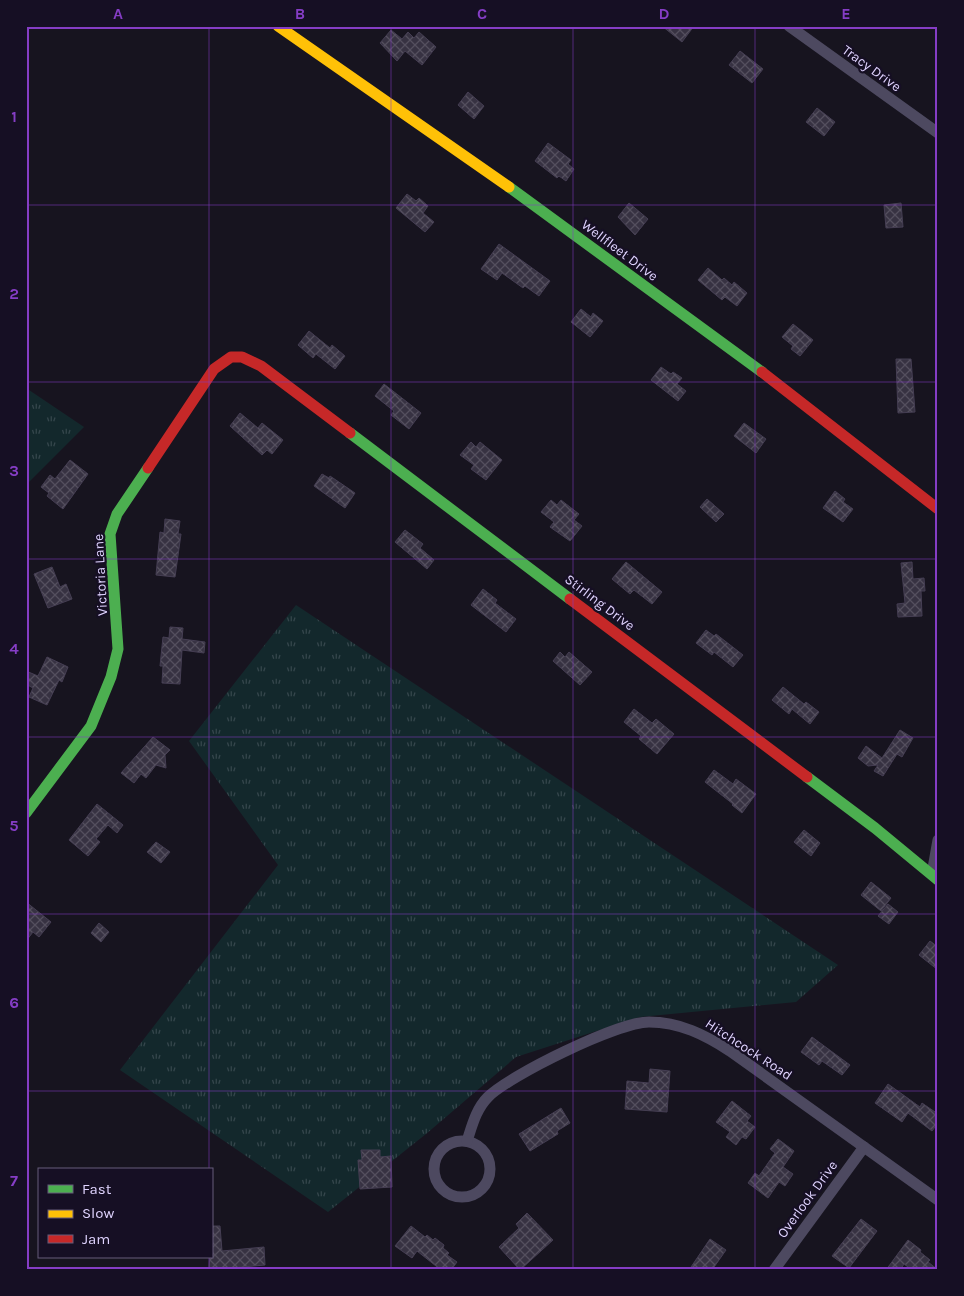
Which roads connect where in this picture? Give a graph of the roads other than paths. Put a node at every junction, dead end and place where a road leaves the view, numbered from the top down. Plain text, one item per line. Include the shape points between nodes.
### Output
1 (278, 26) edge
2 (789, 26) edge
3 (938, 133) edge
4 (239, 356) joint
5 (938, 508) edge
6 (26, 813) edge
7 (938, 840) edge
8 (935, 877) edge
9 (467, 1141) junction
10 (864, 1147) junction
11 (938, 1200) edge
12 (774, 1270) edge

1 - 5 street, Wellfleet Drive via 540,210 782,387
2 - 3 street, Tracy Drive
4 - 6 street, Victoria Lane via 226,358 214,369 117,514 110,534 118,650 111,678 91,726
4 - 8 street, Stirling Drive via 261,366 875,828
7 - 8 street
9 - 9 street via 483,1150 491,1172 479,1193 468,1198 455,1197 440,1187 434,1176 434,1163 444,1148 455,1142
9 - 10 street, Hitchcock Road via 480,1107 505,1083 605,1033 647,1022 693,1030 711,1039
10 - 11 street, Hitchcock Road
10 - 12 street, Overlook Drive

